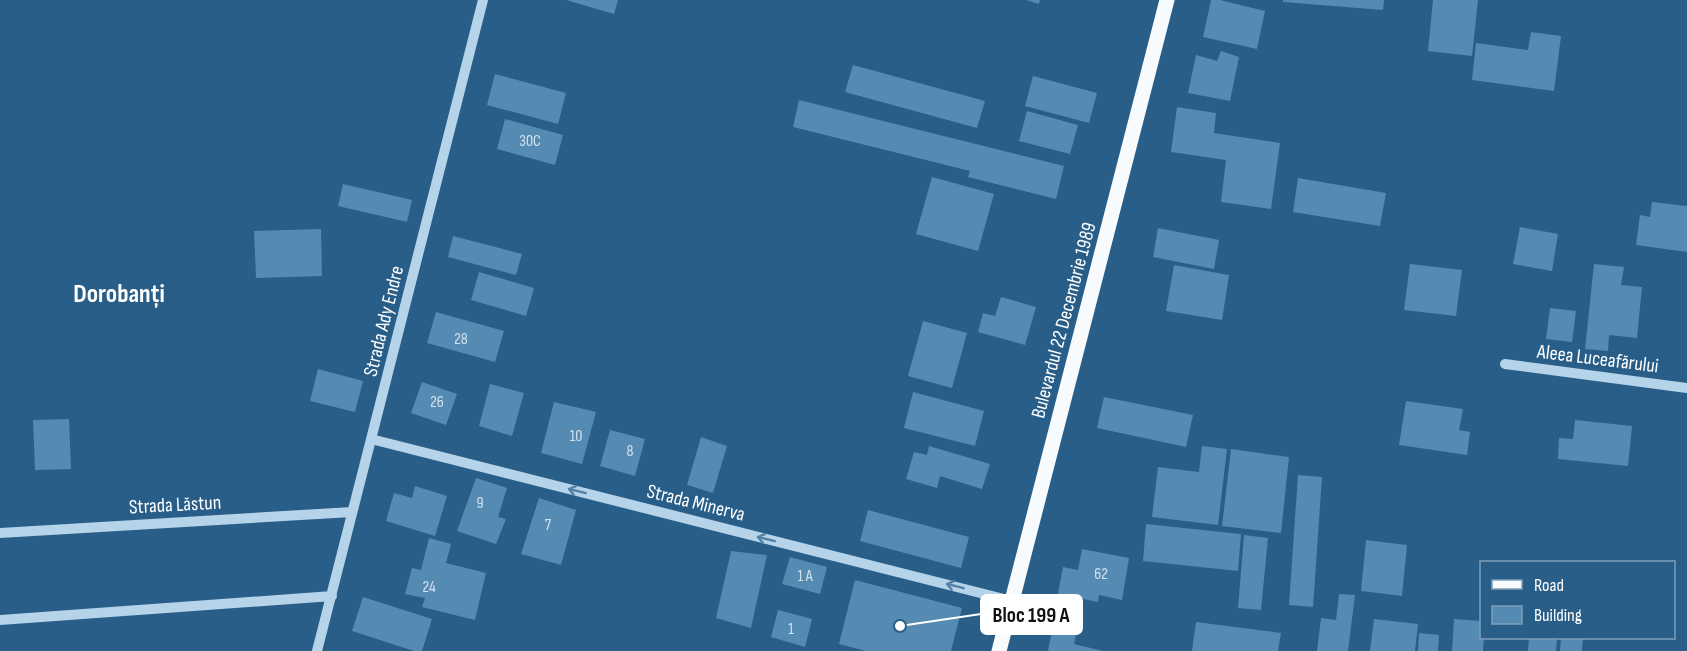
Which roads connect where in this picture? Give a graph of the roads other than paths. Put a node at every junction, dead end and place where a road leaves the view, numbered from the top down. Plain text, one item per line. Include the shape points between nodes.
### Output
1 (483, 0) edge
2 (1167, 0) edge
3 (1505, 364) dead end
4 (1687, 387) edge
5 (371, 439) junction
6 (352, 512) junction
7 (0, 532) edge
8 (332, 596) junction
9 (1012, 601) junction
10 (0, 620) edge
11 (317, 651) edge
12 (999, 651) edge

1 - 5 street, Strada Ady Endre
2 - 9 main road, Bulevardul 22 Decembrie 1989
3 - 4 street, Aleea Luceafărului
5 - 6 street, Strada Ady Endre
9 -> 5 street, Strada Minerva
6 - 7 street, Strada Lăstun
6 - 8 street, Strada Ady Endre
8 - 10 street
8 - 11 street, Strada Ady Endre
9 - 12 main road, Bulevardul 22 Decembrie 1989

